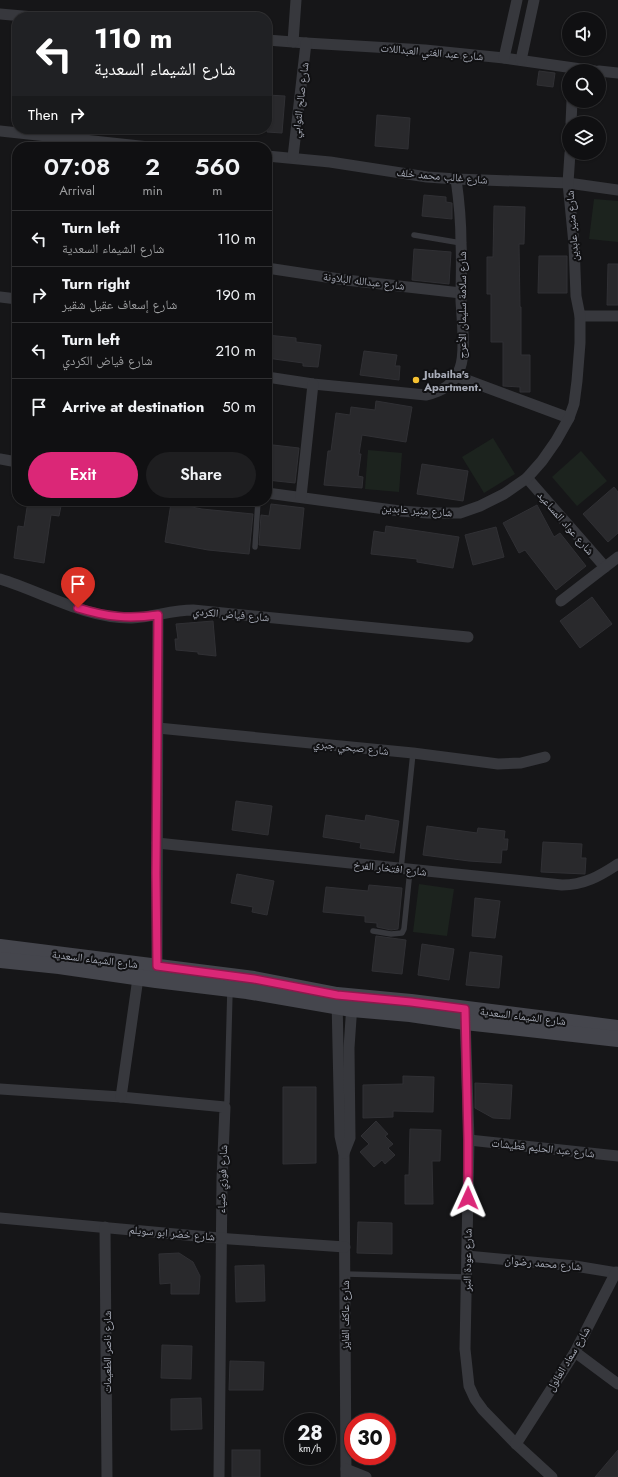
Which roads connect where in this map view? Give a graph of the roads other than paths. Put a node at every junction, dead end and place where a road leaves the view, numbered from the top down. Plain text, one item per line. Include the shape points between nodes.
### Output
1 (296, 0) edge
2 (517, 0) edge
3 (534, 0) edge
4 (0, 14) edge
5 (12, 15) edge
6 (272, 40) edge
7 (293, 42) junction
8 (306, 43) junction
9 (504, 58) junction
10 (521, 60) junction
11 (562, 68) edge
12 (606, 72) edge
13 (618, 73) edge
14 (0, 131) edge
15 (12, 133) edge
16 (21, 134) edge
17 (78, 142) edge
18 (272, 156) edge
19 (293, 157) junction
20 (570, 160) edge
21 (456, 179) junction
22 (568, 183) junction
23 (618, 190) edge
24 (414, 235) dead end
25 (461, 243) junction
26 (272, 269) edge
27 (461, 293) junction
28 (0, 297) edge
29 (12, 298) edge
30 (580, 316) junction
31 (618, 316) edge
32 (456, 376) junction
33 (272, 378) edge
34 (313, 384) junction
35 (569, 418) junction
36 (0, 460) edge
37 (12, 461) edge
38 (527, 478) junction
39 (272, 493) edge
40 (301, 496) junction
41 (258, 506) edge
42 (256, 547) dead end
43 (618, 557) edge
44 (604, 568) junction
45 (0, 579) edge
46 (561, 601) dead end
47 (158, 615) junction
48 (468, 637) dead end
49 (158, 728) junction
50 (413, 753) junction
51 (544, 757) dead end
52 (157, 843) junction
53 (618, 864) edge
54 (405, 870) junction
55 (373, 932) dead end
56 (0, 947) edge
57 (0, 960) edge
58 (157, 973) junction
59 (138, 978) junction
60 (230, 983) junction
61 (345, 1002) junction
62 (465, 1016) junction
63 (618, 1028) edge
64 (618, 1039) edge
65 (0, 1089) edge
66 (121, 1097) junction
67 (225, 1107) junction
68 (468, 1140) junction
69 (618, 1156) edge
70 (0, 1218) edge
71 (105, 1227) junction
72 (221, 1237) junction
73 (345, 1247) junction
74 (467, 1256) junction
75 (617, 1272) edge
76 (345, 1274) junction
77 (466, 1277) junction
78 (575, 1352) junction
79 (618, 1384) edge
80 (516, 1444) junction
81 (346, 1473) edge
82 (107, 1477) edge
83 (219, 1477) edge
84 (366, 1477) edge
85 (552, 1477) edge

1 - 7 street
2 - 9 street
3 - 10 street
4 - 5 street
6 - 7 street, شارع عبد الغني العبداللات
7 - 8 street, شارع عبد الغني العبداللات
8 - 9 street, شارع عبد الغني العبداللات via 425,50
8 - 19 street, شارع صالح الثوابي
9 - 10 street, شارع عبد الغني العبداللات
10 - 11 street, شارع عبد الغني العبداللات
12 - 13 street
14 - 15 street
16 - 17 street
18 - 19 street, شارع غالب محمد خلف
19 - 21 street, شارع غالب محمد خلف
20 - 22 street, شارع منير عابدين
21 - 22 street, شارع غالب محمد خلف
21 - 25 street, شارع سلامة سليمان الأعرج
22 - 23 street, شارع غالب محمد خلف
22 - 30 street, شارع منير عابدين via 576,296
24 - 25 lane
25 - 27 street, شارع سلامة سليمان الأعرج
26 - 27 street, شارع عبدالله البلاونة
27 - 32 street, شارع سلامة سليمان الأعرج via 462,364
28 - 29 street
30 - 31 street
30 - 35 street, شارع منير عابدين via 577,381
32 - 34 street, شارع سلامة سليمان الأعرج via 441,391 426,395
32 - 35 street
33 - 34 street, شارع سلامة سليمان الأعرج
34 - 40 street
35 - 38 street, شارع منير عابدين via 542,461
36 - 37 street
38 - 40 street, شارع منير عابدين via 504,494 460,513 400,511
38 - 44 street, شارع عواد المساعيد
39 - 40 street, شارع منير عابدين
41 - 42 lane
43 - 44 street
44 - 46 street
45 - 47 street, شارع فياض الكردي via 96,614 132,618
47 - 48 street, شارع فياض الكردي via 193,610
47 - 49 street
49 - 50 street, شارع صبحي جبري
49 - 52 street
50 - 51 street, شارع صبحي جبري via 498,764 521,763
50 - 54 lane
52 - 54 street, شارع افتخار الفرخ
52 - 58 street
53 - 54 street, شارع افتخار الفرخ via 587,882 570,885
54 - 55 lane via 402,933
56 - 58 street, شارع الشيماء السعدية
57 - 59 street, شارع الشيماء السعدية
58 - 59 street, شارع الشيماء السعدية
58 - 60 street, شارع الشيماء السعدية
59 - 66 street
60 - 61 street, شارع الشيماء السعدية
60 - 67 lane
61 - 62 street, شارع الشيماء السعدية via 410,1014
61 - 73 street, شارع عاكف الفايز via 340,1136 344,1154
62 - 63 street, شارع الشيماء السعدية
62 - 64 street, شارع الشيماء السعدية
62 - 68 street, شارع عودة النبر
65 - 66 street
66 - 67 street
67 - 72 street, شارع فوزي ضياء
68 - 69 street, شارع عبد الحليم قطيشات
68 - 74 street, شارع عودة النبر
70 - 71 street, شارع خضر ابو سويلم
71 - 72 street, شارع خضر ابو سويلم
71 - 82 street, شارع ناصر الطعيمات
72 - 73 street, شارع خضر ابو سويلم
72 - 83 street, شارع فوزي ضياء
73 - 76 street, شارع عاكف الفايز
74 - 75 street, شارع محمد رضوان
74 - 77 street, شارع عودة النبر
75 - 78 street, شارع سعاد العالول
76 - 77 lane
76 - 81 street, شارع عاكف الفايز
77 - 80 street, شارع عودة النبر via 465,1349 469,1386 483,1410
78 - 79 street
78 - 80 street, شارع سعاد العالول
80 - 85 street, شارع عودة النبر
81 - 84 street

